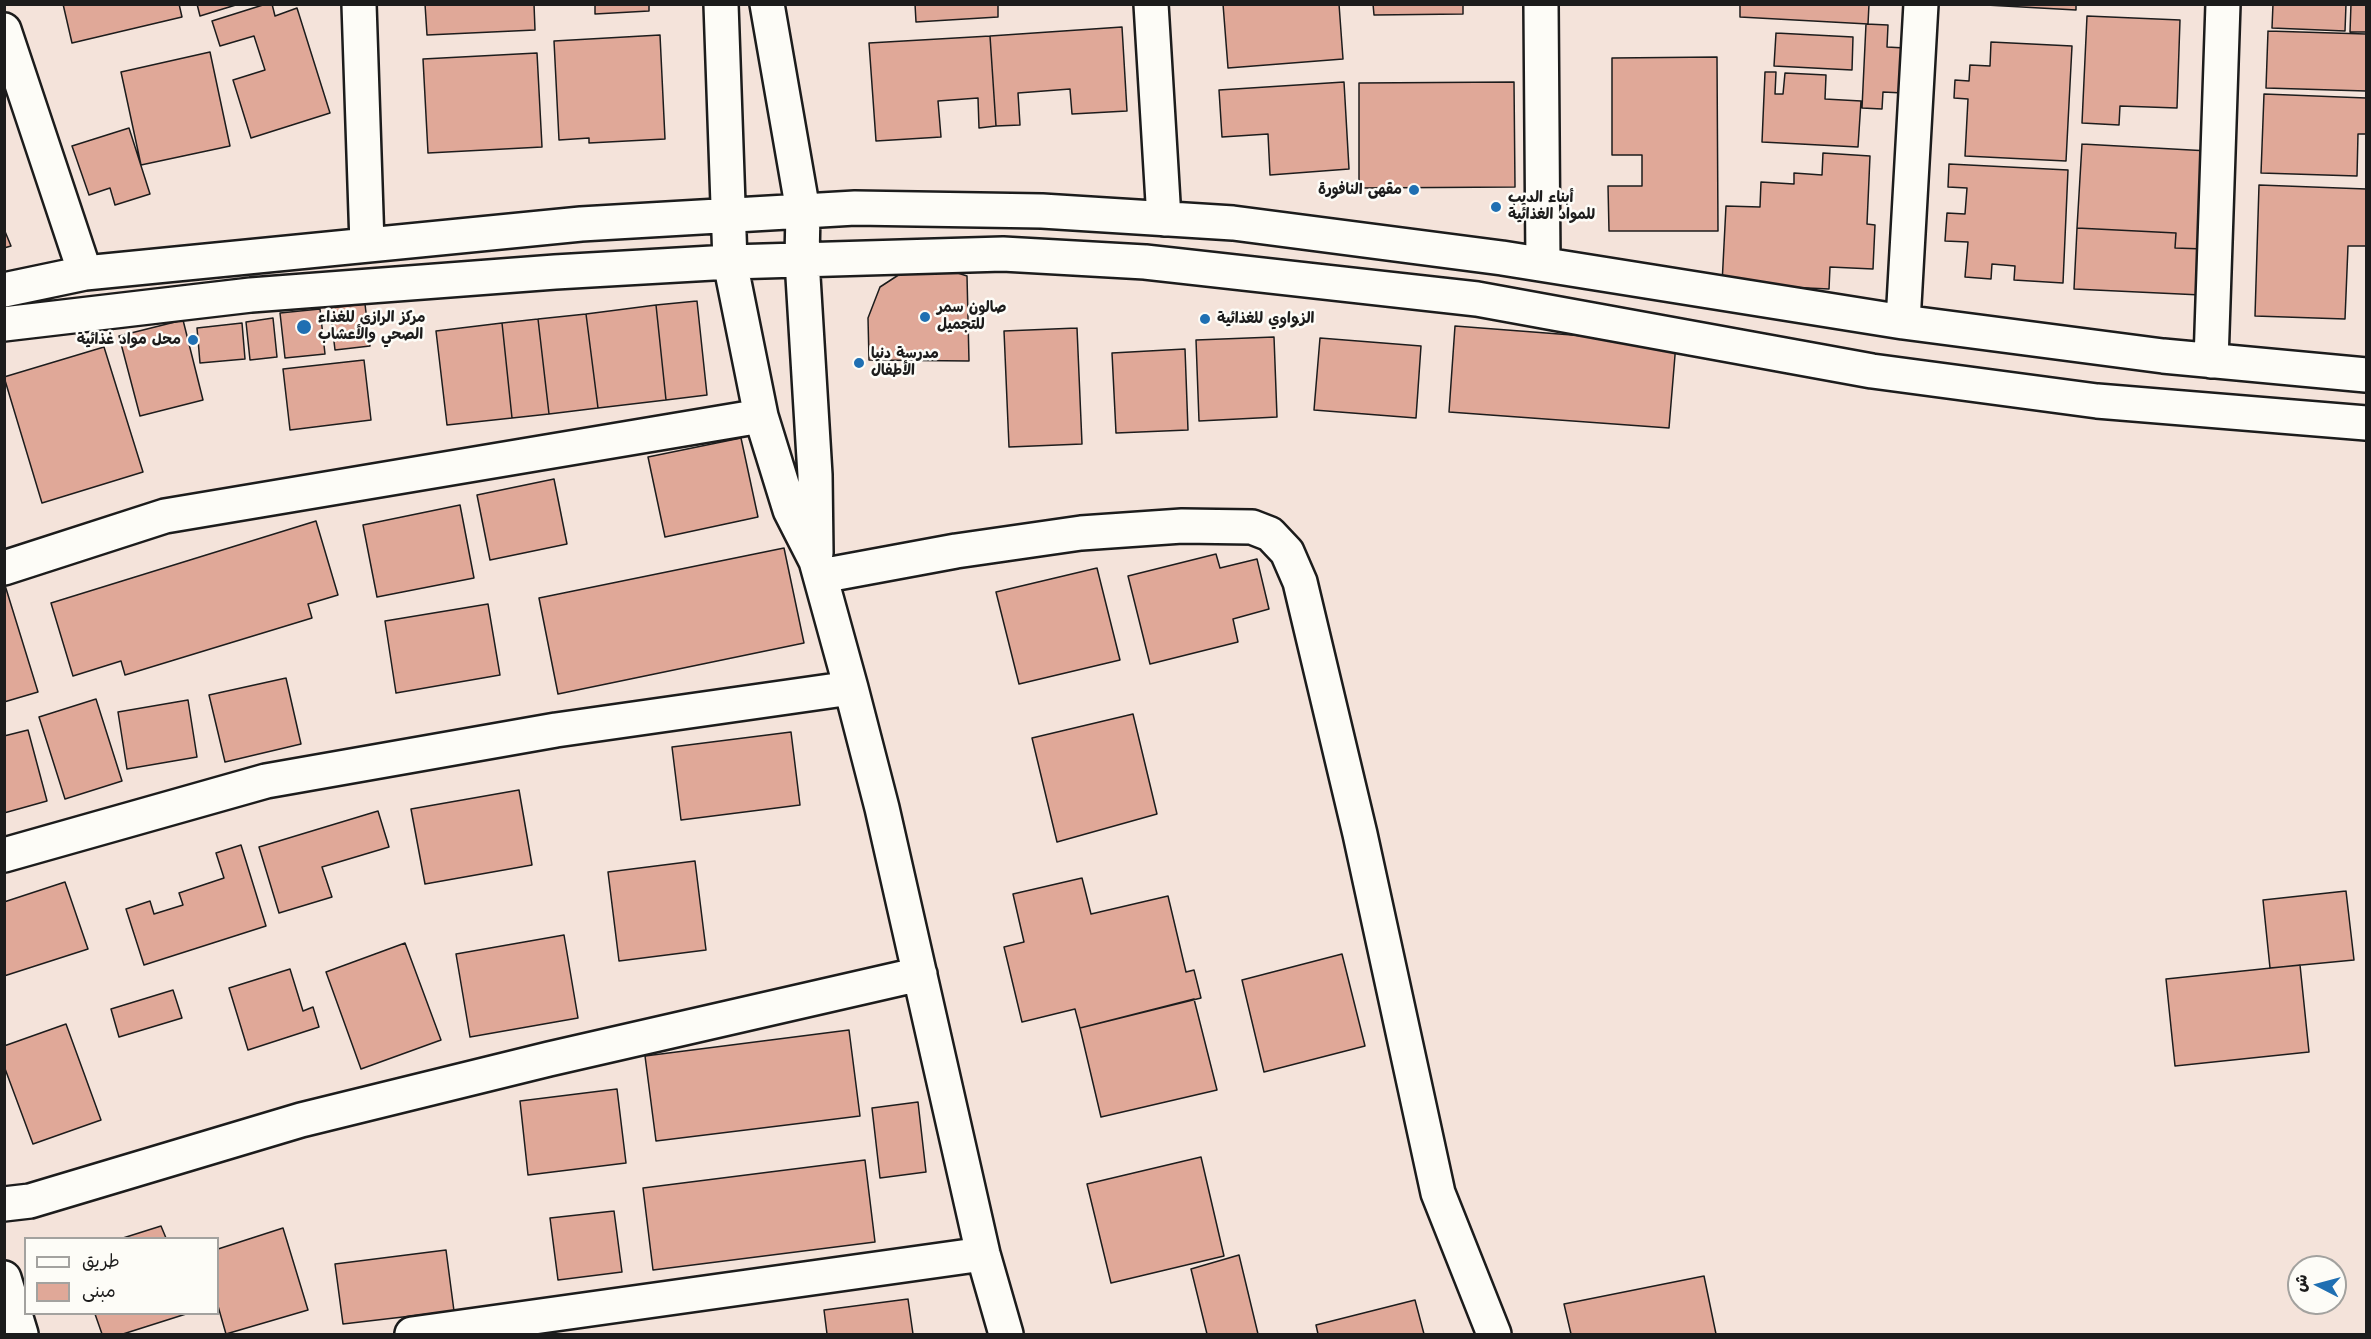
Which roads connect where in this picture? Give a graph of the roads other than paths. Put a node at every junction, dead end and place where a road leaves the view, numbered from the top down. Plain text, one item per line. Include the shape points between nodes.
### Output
1 (359, 4) edge
2 (721, 4) edge
3 (767, 4) edge
4 (1150, 4) edge
5 (1541, 4) edge
6 (1921, 4) edge
7 (2223, 4) edge
8 (4, 30) edge
9 (802, 211) junction
10 (728, 214) junction
11 (1164, 219) junction
12 (367, 244) junction
13 (802, 260) junction
14 (730, 262) junction
15 (1543, 264) junction
16 (85, 273) junction
17 (4, 290) edge
18 (1903, 322) junction
19 (4, 324) edge
20 (2211, 361) junction
21 (2367, 375) edge
22 (761, 416) junction
23 (2367, 423) edge
24 (4, 568) edge
25 (818, 569) junction
26 (851, 688) junction
27 (4, 855) edge
28 (920, 974) junction
29 (4, 1203) edge
30 (983, 1254) junction
31 (4, 1278) edge
32 (21, 1335) edge
33 (412, 1335) edge
34 (1006, 1335) edge
35 (1494, 1335) edge

1 - 12 street
2 - 10 street
3 - 9 street
4 - 11 street
5 - 15 street
6 - 18 street
7 - 20 street
8 - 16 street
9 - 10 street
9 - 11 street via 1042,211
9 - 13 street
10 - 12 street
10 - 14 street
11 - 15 street via 1233,223
12 - 16 street
13 - 14 street
13 - 23 street via 1003,254 1146,262 1477,299 1872,371 2097,401
13 - 25 street
14 - 19 street via 251,295
14 - 22 street
15 - 18 street
16 - 17 street
18 - 20 street
20 - 21 street
22 - 24 street via 165,516
22 - 25 street via 790,510
25 - 26 street
25 - 35 street via 1081,533 1182,526 1252,527 1270,534 1287,552 1300,582 1360,834 1438,1193
26 - 27 street via 556,730 266,781
26 - 28 street
28 - 29 street via 312,1118 30,1201
28 - 30 street
30 - 33 street
30 - 34 street
31 - 32 street

